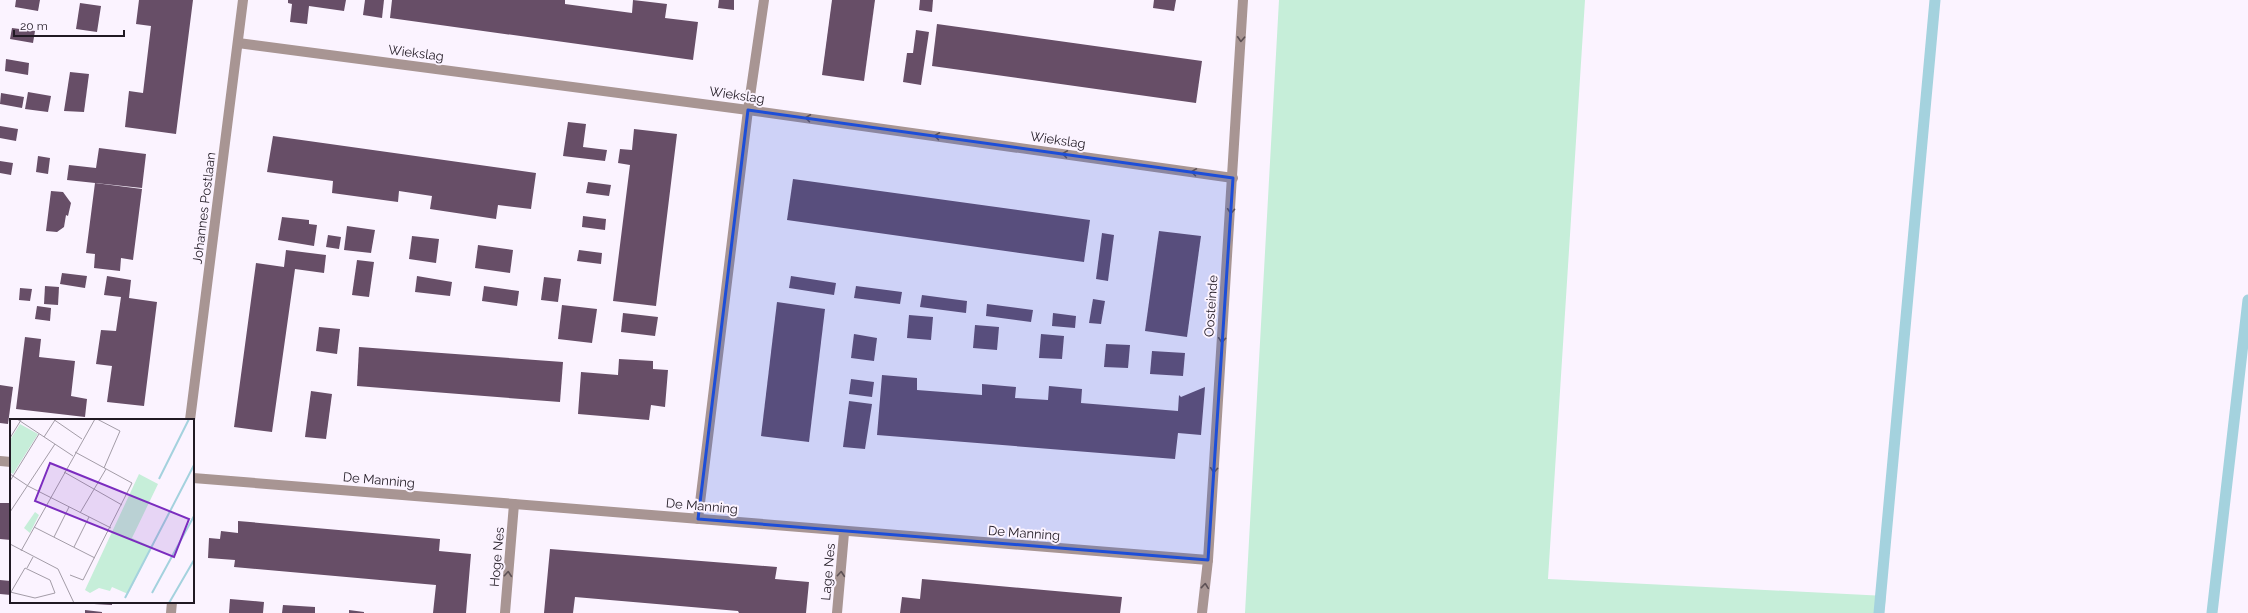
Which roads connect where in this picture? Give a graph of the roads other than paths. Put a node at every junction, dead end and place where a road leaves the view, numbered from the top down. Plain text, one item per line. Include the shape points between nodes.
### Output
1 (243, 0) edge
2 (764, 0) edge
3 (1243, 0) edge
4 (238, 43) junction
5 (748, 110) junction
6 (1233, 178) junction
7 (190, 419) edge
8 (194, 478) edge
9 (514, 504) junction
10 (698, 519) junction
11 (844, 533) junction
12 (1208, 560) junction
13 (172, 603) edge
14 (171, 613) edge
15 (505, 613) edge
16 (837, 613) edge
17 (1202, 613) edge

1 - 4 street, Johannes Postlaan
2 - 5 street
3 -> 6 street, Oosteinde
4 - 5 street, Wiekslag
4 - 7 street, Johannes Postlaan
6 -> 5 street, Wiekslag
5 - 10 street
6 -> 12 street, Oosteinde
8 - 9 street, De Manning
9 - 10 street, De Manning
15 -> 9 street, Hoge Nes
10 - 11 street, De Manning
11 - 12 street, De Manning
16 -> 11 street, Lage Nes
17 -> 12 street, Oosteinde
13 - 14 street

